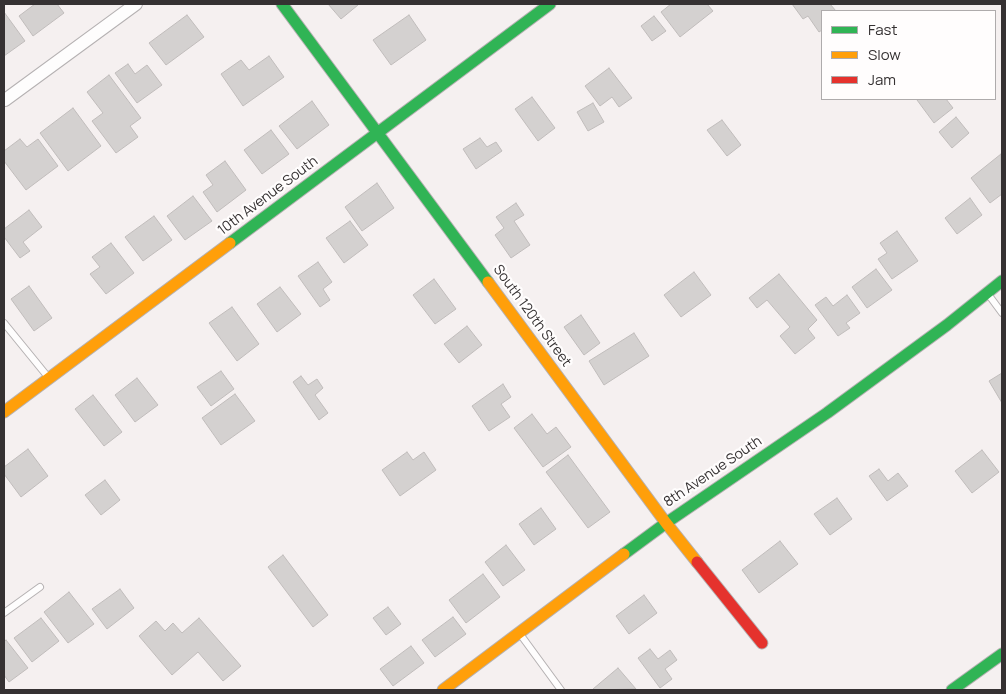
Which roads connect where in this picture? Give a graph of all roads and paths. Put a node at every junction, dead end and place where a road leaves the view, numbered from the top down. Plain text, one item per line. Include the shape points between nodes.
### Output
1 (136, 4) edge
2 (282, 4) edge
3 (550, 4) edge
4 (5, 100) dead end
5 (378, 132) junction
6 (1002, 281) edge
7 (988, 293) junction
8 (1002, 313) edge
9 (4, 323) edge
10 (49, 378) junction
11 (4, 412) edge
12 (666, 523) junction
13 (40, 587) dead end
14 (4, 613) edge
15 (519, 633) junction
16 (762, 643) dead end
17 (1002, 654) edge
18 (443, 690) edge
19 (561, 690) edge
20 (952, 690) edge

1 - 4 street
2 - 5 main road, South 120th Street
3 - 5 main road, 10th Avenue South
5 - 10 main road, 10th Avenue South
5 - 12 main road, South 120th Street
6 - 7 main road, 8th Avenue South
7 - 8 lane
7 - 12 main road, 8th Avenue South via 827,413
9 - 10 lane
10 - 11 main road, 10th Avenue South
12 - 15 main road, 8th Avenue South
12 - 16 main road, South 120th Street
13 - 14 lane
15 - 18 main road, 8th Avenue South
15 - 19 lane
17 - 20 main road

